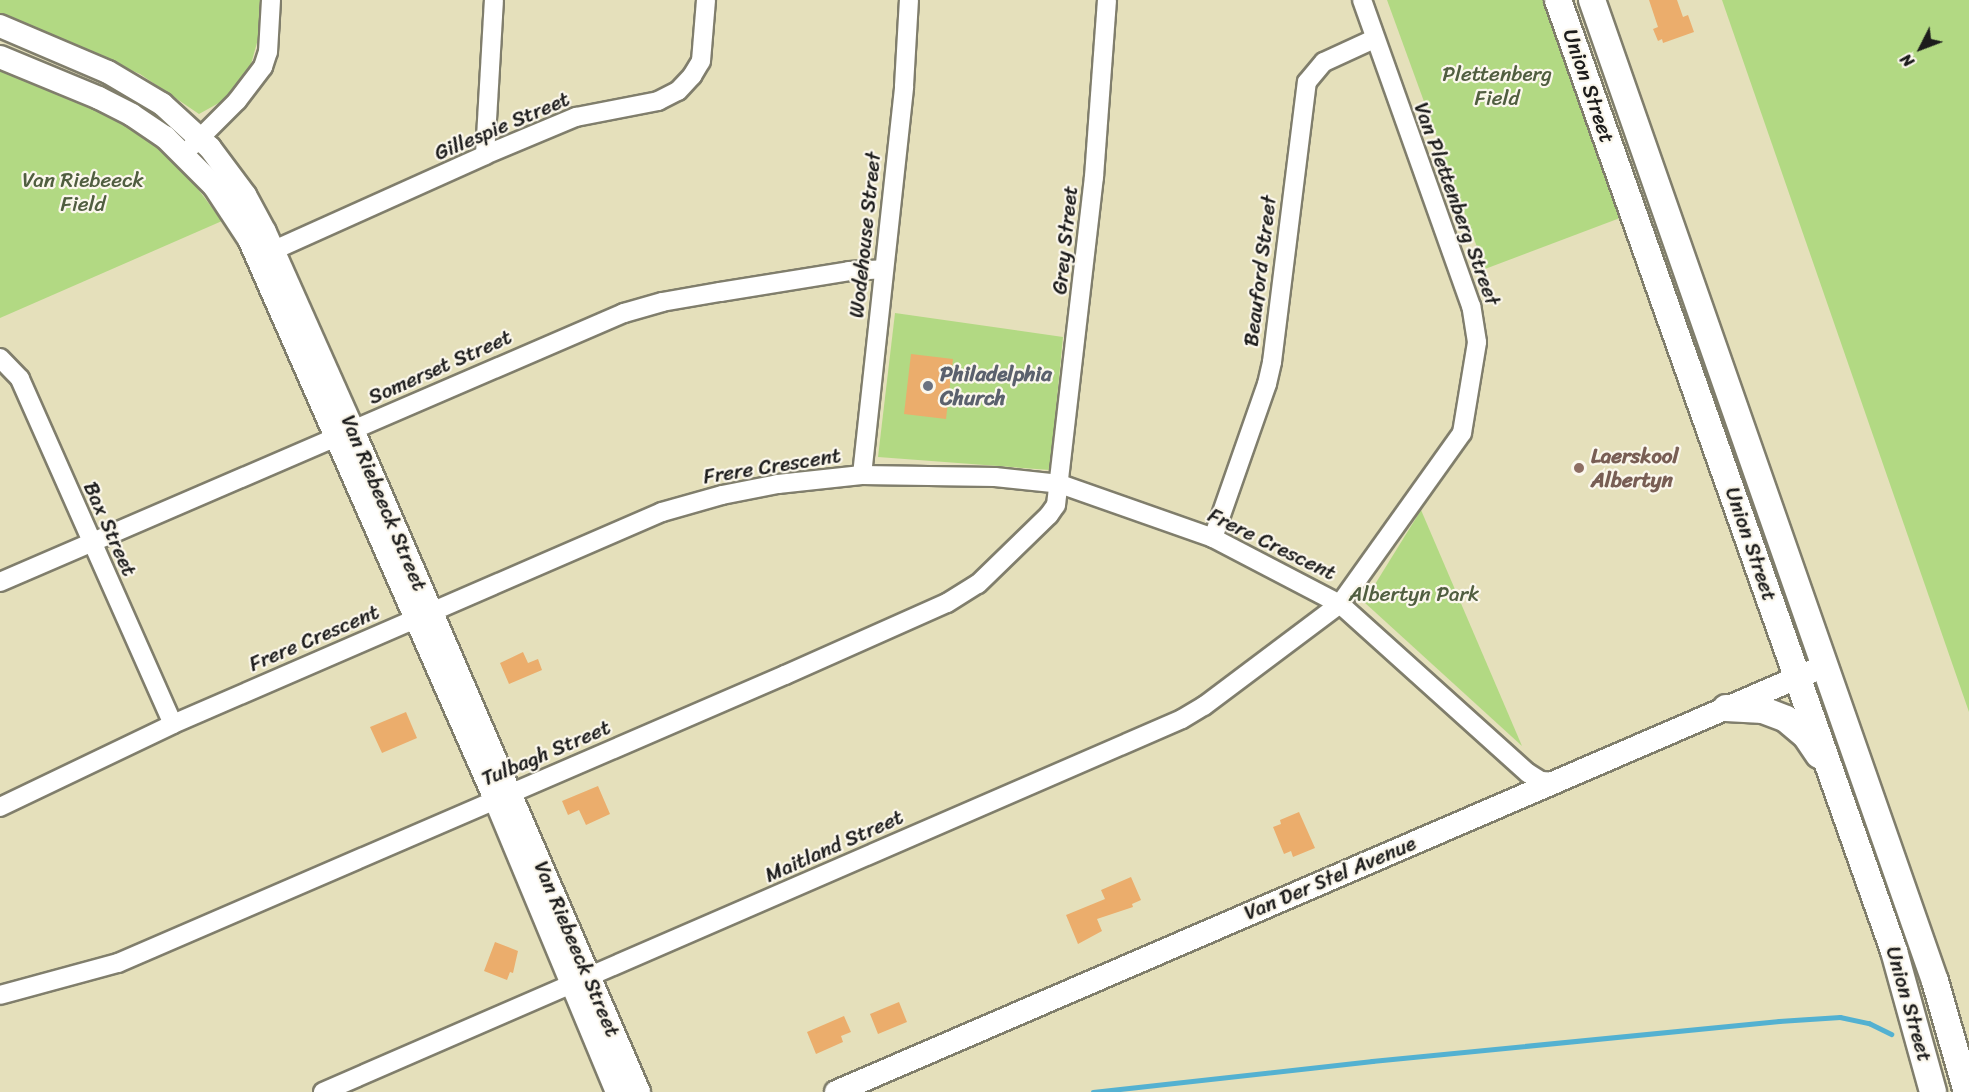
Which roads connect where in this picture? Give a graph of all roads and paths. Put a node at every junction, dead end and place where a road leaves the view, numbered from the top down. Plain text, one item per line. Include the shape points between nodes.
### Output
1 (271, 0) edge
2 (494, 0) edge
3 (706, 0) edge
4 (909, 0) edge
5 (1107, 0) edge
6 (1362, 0) edge
7 (1558, 0) edge
8 (1592, 0) edge
9 (0, 26) edge
10 (1374, 39) junction
11 (0, 57) edge
12 (201, 138) junction
13 (184, 154) junction
14 (484, 155) junction
15 (265, 254) junction
16 (1685, 267) junction
17 (883, 269) junction
18 (1657, 278) junction
19 (0, 358) edge
20 (343, 434) junction
21 (862, 475) junction
22 (1060, 484) junction
23 (1213, 538) junction
24 (91, 543) junction
25 (0, 582) edge
26 (1340, 603) junction
27 (423, 616) junction
28 (1824, 666) junction
29 (1797, 676) junction
30 (1726, 708) junction
31 (173, 724) junction
32 (1833, 778) junction
33 (1558, 782) junction
34 (502, 796) junction
35 (0, 807) edge
36 (580, 981) junction
37 (0, 995) edge
38 (615, 1063) junction
39 (323, 1092) edge
40 (617, 1092) edge
41 (639, 1092) edge
42 (836, 1092) edge
43 (1933, 1092) edge
44 (1967, 1092) edge

1 - 12 street via 268,52 263,67
2 - 14 street
3 - 14 street, Gillespie Street via 701,61 678,91 658,100 576,117
4 - 17 street, Wodehouse Street via 904,86
5 - 22 street, Grey Street via 1095,177
6 - 10 street, Van Plettenberg Street
7 - 18 main road, Union Street
8 - 16 main road, Union Street
9 - 12 street, Van Riebeeck Street via 141,90
10 - 23 street, Beauford Street via 1324,62 1307,82 1272,362
10 - 26 street, Van Plettenberg Street via 1471,306 1477,342 1462,433
11 - 13 street, Van Riebeeck Street via 119,108
12 - 13 street
12 - 15 street, Van Riebeeck Street via 238,184
13 - 15 street, Van Riebeeck Street via 214,186 249,239
14 - 15 street, Gillespie Street
15 - 20 street, Van Riebeeck Street
16 - 18 main road
16 - 28 main road, Union Street
17 - 20 street, Somerset Street via 786,281 640,308
17 - 21 street, Wodehouse Street
18 - 29 main road, Union Street
19 - 24 street, Bax Street via 20,379
20 - 24 street, Somerset Street
20 - 27 street, Van Riebeeck Street
21 - 22 street, Frere Crescent via 996,477
21 - 27 street, Frere Crescent via 788,482 686,503
22 - 23 street, Frere Crescent
22 - 34 street, Tulbagh Street via 1056,505 1049,515 960,597
23 - 26 street, Frere Crescent
24 - 25 street, Somerset Street
24 - 31 street, Bax Street
26 - 33 street, Frere Crescent via 1528,772 1542,781
26 - 36 street, Maitland Street via 1182,719
27 - 31 street, Frere Crescent
27 - 34 street, Van Riebeeck Street
28 - 29 street, Van Der Stel Avenue
28 - 44 main road, Union Street via 1935,981
29 - 30 street, Van Der Stel Avenue
29 - 32 main road, Union Street
30 - 32 main road via 1763,710 1786,719 1806,736
30 - 33 street, Van Der Stel Avenue
31 - 35 street, Frere Crescent
32 - 43 main road, Union Street via 1894,951
33 - 42 street, Van Der Stel Avenue
34 - 36 street, Van Riebeeck Street
34 - 37 street, Tulbagh Street via 118,963
36 - 38 street, Van Riebeeck Street
36 - 39 street, Maitland Street
38 - 40 street, Van Riebeeck Street
38 - 41 street, Van Riebeeck Street

